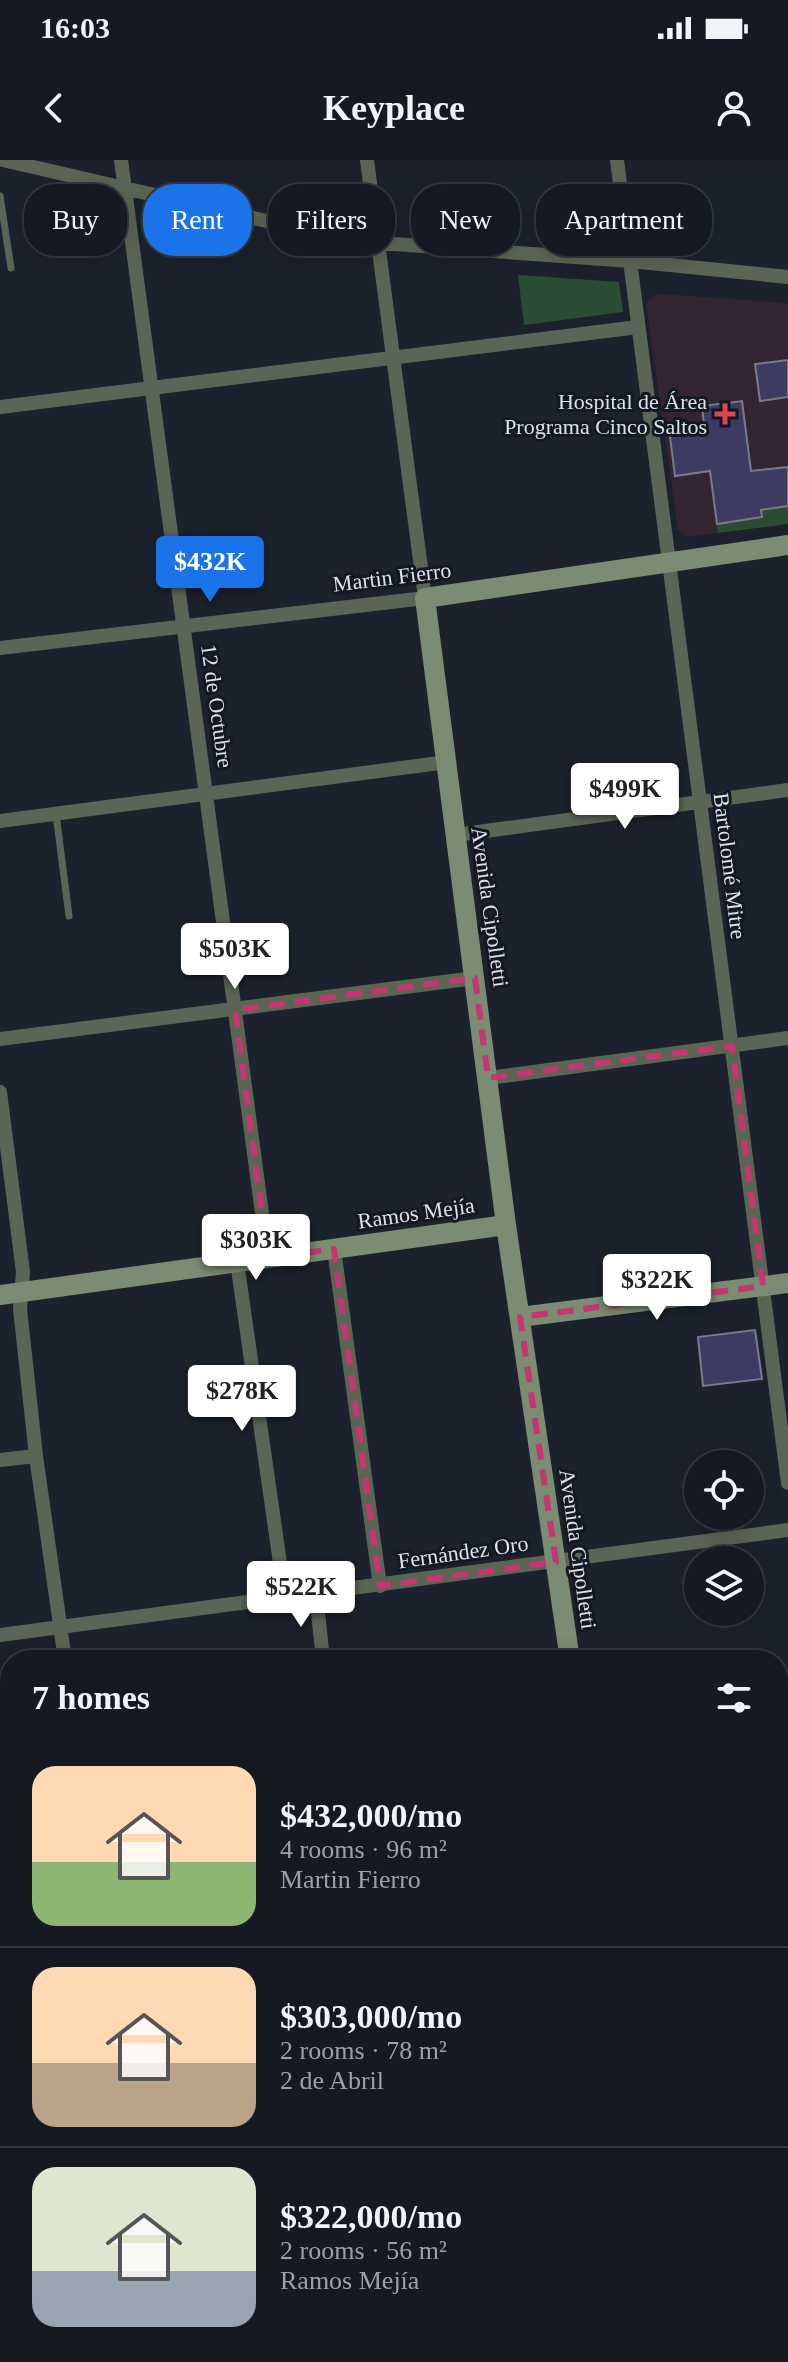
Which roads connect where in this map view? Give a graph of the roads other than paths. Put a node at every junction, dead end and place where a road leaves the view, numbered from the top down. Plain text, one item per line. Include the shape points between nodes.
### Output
1 (3, 160) edge
2 (121, 160) edge
3 (367, 160) edge
4 (617, 160) edge
5 (104, 184) edge
6 (124, 184) edge
7 (370, 184) edge
8 (127, 189) edge
9 (0, 196) edge
10 (127, 204) edge
11 (268, 222) edge
12 (395, 244) edge
13 (380, 256) edge
14 (630, 261) junction
15 (11, 268) dead end
16 (788, 277) edge
17 (638, 327) junction
18 (393, 358) junction
19 (152, 389) junction
20 (0, 407) edge
21 (788, 545) edge
22 (669, 562) junction
23 (425, 598) junction
24 (184, 627) junction
25 (0, 648) edge
26 (447, 762) junction
27 (788, 790) edge
28 (206, 794) junction
29 (700, 801) junction
30 (56, 814) junction
31 (0, 821) edge
32 (456, 835) junction
33 (69, 916) dead end
34 (475, 978) junction
35 (235, 1010) junction
36 (788, 1038) edge
37 (0, 1039) edge
38 (732, 1046) junction
39 (488, 1078) junction
40 (0, 1092) edge
41 (506, 1225) junction
42 (334, 1249) junction
43 (268, 1258) junction
44 (237, 1262) junction
45 (788, 1283) edge
46 (763, 1286) junction
47 (22, 1292) junction
48 (0, 1295) edge
49 (520, 1317) junction
50 (36, 1456) junction
51 (0, 1460) edge
52 (788, 1483) edge
53 (788, 1530) edge
54 (556, 1562) junction
55 (380, 1586) junction
56 (316, 1594) junction
57 (285, 1598) junction
58 (61, 1628) junction
59 (0, 1635) edge
60 (64, 1650) edge
61 (322, 1650) edge
62 (569, 1650) edge

1 - 5 street
2 - 6 street, 12 de Octubre
3 - 7 street, Avenida Cipolletti
4 - 14 street, Bartolomé Mitre
8 - 11 street
9 - 15 lane
10 - 19 street, 12 de Octubre
12 - 14 street
13 - 18 street, Avenida Cipolletti
14 - 16 street
14 - 17 street, Bartolomé Mitre
17 - 18 street
17 - 22 street, Bartolomé Mitre
18 - 19 street
18 - 23 street, Avenida Cipolletti
19 - 20 street
19 - 24 street, 12 de Octubre
21 - 22 street, Martin Fierro
22 - 23 street, Martin Fierro
22 - 29 street, Bartolomé Mitre
23 - 24 street, Martin Fierro
23 - 26 street, Avenida Cipolletti
24 - 25 street, Martin Fierro
24 - 28 street, 12 de Octubre
26 - 28 street
26 - 32 street, Avenida Cipolletti
27 - 29 street
28 - 30 street
28 - 35 street, 12 de Octubre
29 - 32 street
29 - 38 street, Bartolomé Mitre
30 - 31 street
30 - 33 lane
32 - 34 street, Avenida Cipolletti
34 - 35 street
34 - 39 street, Avenida Cipolletti
35 - 37 street
35 - 43 street, 12 de Octubre
36 - 38 street
38 - 39 street
38 - 46 street, Bartolomé Mitre
39 - 41 street, Avenida Cipolletti
40 - 47 street
41 - 42 street, Ramos Mejía
41 - 49 street, Avenida Cipolletti
42 - 43 street, Ramos Mejía
42 - 55 street
43 - 44 street, Ramos Mejía
44 - 47 street, Ramos Mejía
44 - 57 street
45 - 46 street
46 - 49 street
46 - 52 street, Bartolomé Mitre
47 - 48 street, Ramos Mejía
47 - 50 street
49 - 54 street, Avenida Cipolletti
50 - 51 street
50 - 58 street
53 - 54 street, Fernández Oro
54 - 55 street, Fernández Oro
54 - 62 street, Avenida Cipolletti
55 - 56 street, Fernández Oro
56 - 57 street, Fernández Oro
56 - 61 street
57 - 58 street, Fernández Oro
58 - 59 street, Fernández Oro
58 - 60 street

